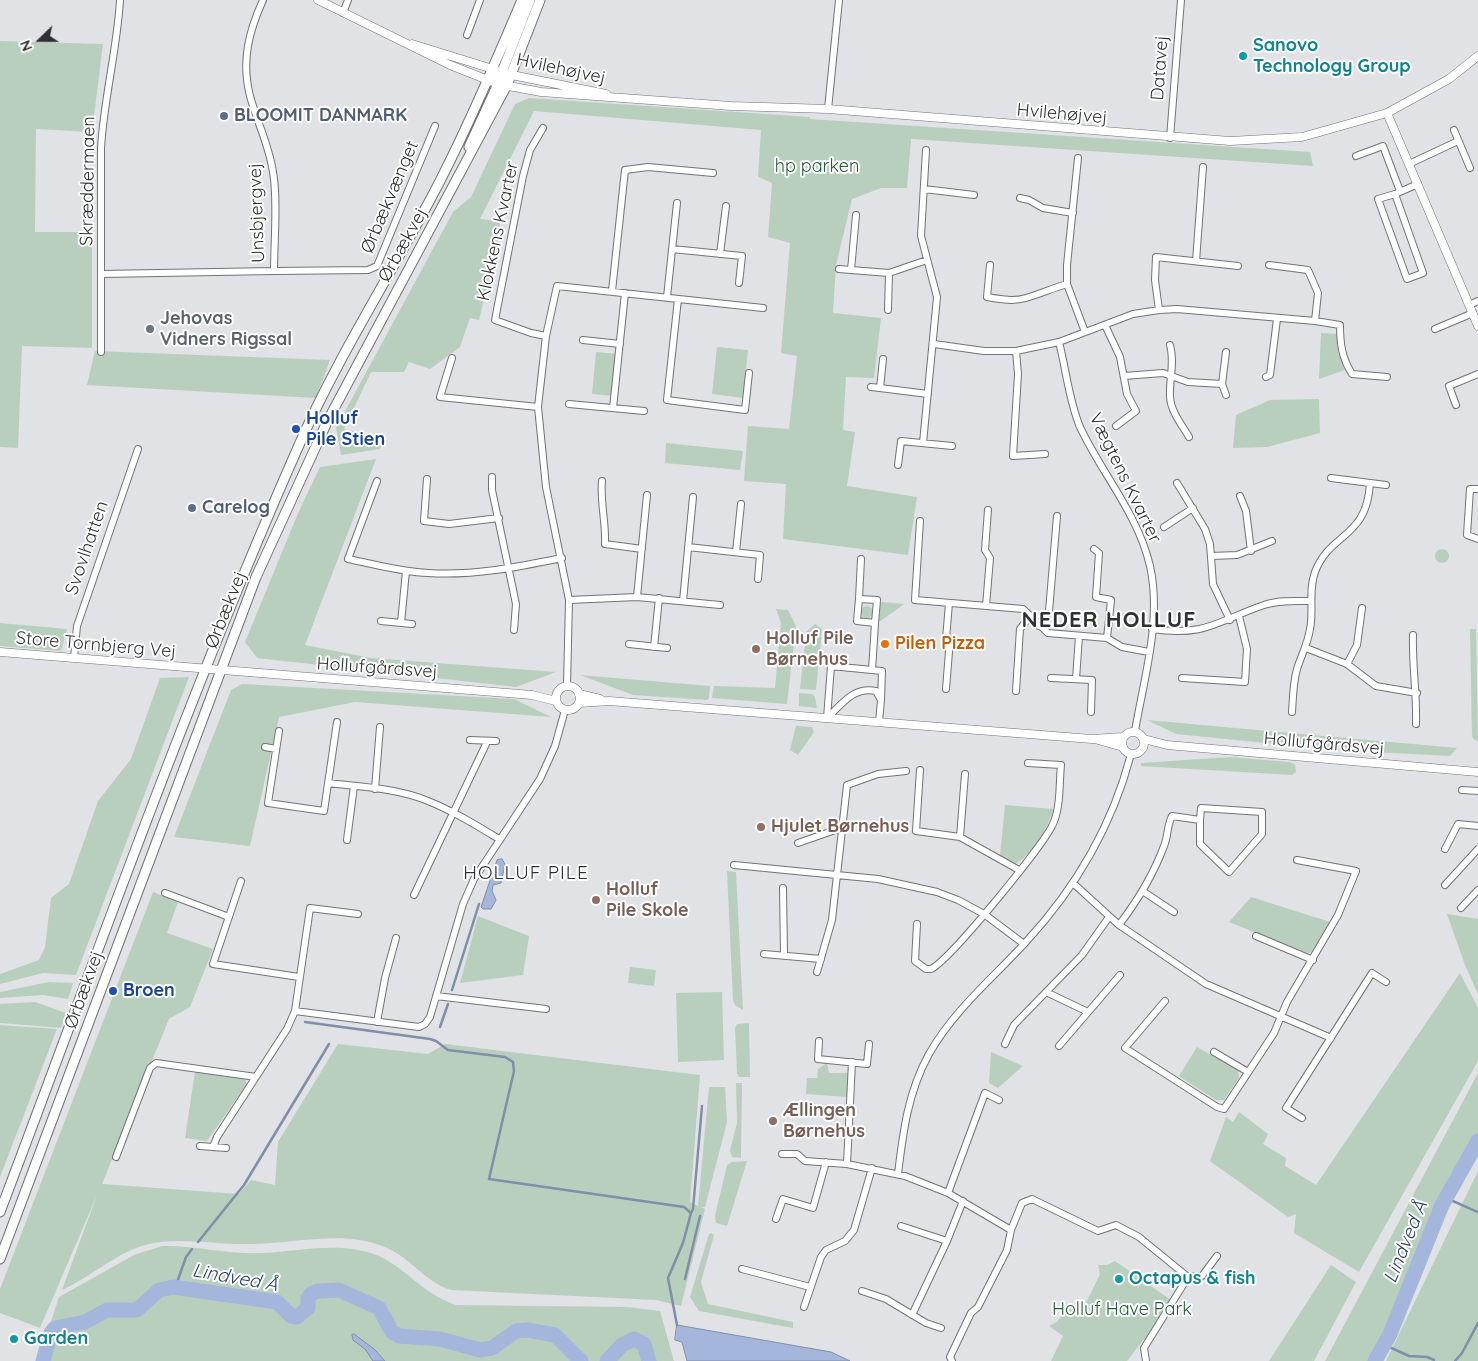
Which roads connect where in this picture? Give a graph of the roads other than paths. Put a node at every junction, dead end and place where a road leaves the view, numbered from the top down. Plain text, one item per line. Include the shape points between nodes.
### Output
1 (120, 0) edge
2 (263, 0) edge
3 (318, 0) edge
4 (348, 0) edge
5 (480, 0) edge
6 (522, 0) edge
7 (530, 0) edge
8 (540, 0) edge
9 (838, 0) edge
10 (1181, 0) edge
11 (343, 12) junction
12 (467, 35) dead end
13 (398, 40) junction
14 (1478, 56) edge
15 (493, 69) junction
16 (507, 73) junction
17 (488, 80) junction
18 (502, 84) junction
19 (623, 97) junction
20 (828, 109) junction
21 (1386, 113) junction
22 (435, 126) dead end
23 (543, 128) dead end
24 (1454, 130) dead end
25 (1170, 138) junction
26 (1458, 141) junction
27 (926, 150) dead end
28 (1356, 156) dead end
29 (1078, 158) dead end
30 (1409, 164) junction
31 (1203, 167) dead end
32 (1470, 168) dead end
33 (712, 173) dead end
34 (1418, 184) junction
35 (924, 189) junction
36 (1397, 192) junction
37 (974, 195) dead end
38 (1020, 198) dead end
39 (677, 203) dead end
40 (726, 206) dead end
41 (1073, 213) junction
42 (856, 216) dead end
43 (672, 249) junction
44 (720, 254) junction
45 (927, 260) junction
46 (1196, 261) junction
47 (990, 265) dead end
48 (1269, 265) dead end
49 (1238, 266) dead end
50 (839, 269) dead end
51 (851, 270) junction
52 (274, 271) junction
53 (101, 274) junction
54 (889, 274) junction
55 (739, 283) dead end
56 (1067, 284) junction
57 (612, 291) junction
58 (625, 293) junction
59 (667, 297) junction
60 (678, 298) junction
61 (1478, 301) edge
62 (1469, 305) junction
63 (763, 308) dead end
64 (888, 310) dead end
65 (1159, 310) junction
66 (1473, 313) junction
67 (1277, 318) junction
68 (1315, 321) junction
69 (1105, 325) junction
70 (1478, 326) edge
71 (1435, 328) dead end
72 (1085, 332) junction
73 (546, 336) junction
74 (583, 340) dead end
75 (1059, 342) junction
76 (620, 344) junction
77 (934, 344) junction
78 (1170, 345) dead end
79 (1016, 351) junction
80 (101, 352) dead end
81 (1226, 352) dead end
82 (452, 358) dead end
83 (883, 359) dead end
84 (750, 372) dead end
85 (1478, 374) edge
86 (1124, 376) junction
87 (1172, 376) junction
88 (1266, 377) dead end
89 (1387, 377) dead end
90 (1222, 384) junction
91 (871, 387) dead end
92 (880, 388) junction
93 (928, 394) junction
94 (1226, 395) dead end
95 (569, 404) dead end
96 (1456, 405) dead end
97 (538, 407) junction
98 (613, 408) junction
99 (644, 412) dead end
100 (1116, 426) dead end
101 (1190, 436) dead end
102 (923, 443) junction
103 (952, 446) dead end
104 (138, 449) dead end
105 (1045, 454) dead end
106 (898, 465) dead end
107 (492, 477) dead end
108 (1331, 478) dead end
109 (427, 480) dead end
110 (377, 481) dead end
111 (602, 481) dead end
112 (1177, 482) dead end
113 (1370, 483) junction
114 (1386, 485) dead end
115 (1478, 488) edge
116 (647, 495) dead end
117 (1240, 496) dead end
118 (693, 497) dead end
119 (741, 504) dead end
120 (1193, 508) junction
121 (988, 510) dead end
122 (1057, 516) dead end
123 (499, 518) junction
124 (920, 521) dead end
125 (1164, 527) dead end
126 (1478, 538) edge
127 (1272, 541) dead end
128 (688, 547) junction
129 (642, 549) junction
130 (1094, 549) dead end
131 (1251, 551) junction
132 (736, 552) junction
133 (1212, 556) junction
134 (562, 558) junction
135 (861, 558) dead end
136 (509, 569) junction
137 (406, 571) junction
138 (758, 579) dead end
139 (637, 597) junction
140 (659, 598) junction
141 (859, 599) junction
142 (569, 600) junction
143 (683, 601) junction
144 (1310, 601) junction
145 (949, 603) junction
146 (720, 605) dead end
147 (986, 606) junction
148 (1362, 608) dead end
149 (1030, 616) junction
150 (1239, 616) junction
151 (1230, 620) junction
152 (380, 621) dead end
153 (876, 622) junction
154 (401, 623) junction
155 (412, 624) dead end
156 (1039, 626) junction
157 (1152, 629) junction
158 (514, 630) dead end
159 (1413, 635) dead end
160 (1078, 636) junction
161 (1107, 638) junction
162 (629, 644) dead end
163 (654, 646) junction
164 (667, 648) dead end
165 (1306, 648) junction
166 (0, 652) edge
167 (1149, 652) junction
168 (74, 658) junction
169 (1347, 664) junction
170 (204, 670) junction
171 (872, 670) junction
172 (219, 671) junction
173 (1051, 678) dead end
174 (1182, 678) dead end
175 (1076, 679) junction
176 (567, 686) junction
177 (946, 689) dead end
178 (1016, 691) dead end
179 (1417, 693) junction
180 (579, 694) junction
181 (556, 697) junction
182 (881, 700) junction
183 (609, 701) junction
184 (579, 703) junction
185 (565, 710) junction
186 (1091, 712) dead end
187 (1292, 712) dead end
188 (827, 718) junction
189 (337, 722) dead end
190 (879, 722) junction
191 (1416, 724) dead end
192 (380, 727) dead end
193 (279, 731) dead end
194 (1135, 731) junction
195 (1123, 737) junction
196 (1092, 738) junction
197 (1144, 739) junction
198 (470, 740) dead end
199 (487, 742) junction
200 (496, 742) dead end
201 (1167, 745) junction
202 (265, 747) dead end
203 (1123, 747) junction
204 (1143, 748) junction
205 (276, 749) junction
206 (1131, 754) junction
207 (1028, 763) dead end
208 (920, 770) dead end
209 (906, 771) dead end
210 (1478, 772) edge
211 (965, 774) dead end
212 (328, 783) junction
213 (354, 786) junction
214 (375, 789) junction
215 (1462, 790) dead end
216 (1478, 791) edge
217 (454, 812) junction
218 (1200, 820) junction
219 (1478, 826) edge
220 (841, 828) junction
221 (960, 837) junction
222 (347, 840) dead end
223 (499, 840) junction
224 (798, 843) dead end
225 (1478, 848) edge
226 (1445, 849) dead end
227 (1297, 860) dead end
228 (734, 865) dead end
229 (1019, 870) junction
230 (836, 875) junction
231 (241, 881) dead end
232 (1074, 884) junction
233 (1445, 885) dead end
234 (783, 888) dead end
235 (1478, 890) edge
236 (1144, 892) junction
237 (165, 893) dead end
238 (414, 895) dead end
239 (1461, 908) dead end
240 (1174, 912) dead end
241 (358, 914) dead end
242 (984, 914) junction
243 (229, 917) junction
244 (1109, 917) junction
245 (916, 924) dead end
246 (1119, 925) junction
247 (1256, 936) dead end
248 (396, 938) dead end
249 (1024, 944) junction
250 (764, 954) dead end
251 (784, 954) junction
252 (821, 959) junction
253 (1313, 960) junction
254 (817, 972) dead end
255 (1120, 975) dead end
256 (299, 977) junction
257 (1386, 982) dead end
258 (1046, 992) junction
259 (436, 996) junction
260 (1165, 1001) dead end
261 (546, 1009) dead end
262 (294, 1011) junction
263 (1088, 1012) junction
264 (1282, 1015) junction
265 (377, 1022) junction
266 (1331, 1038) junction
267 (819, 1042) dead end
268 (869, 1044) dead end
269 (1005, 1044) dead end
270 (1059, 1046) dead end
271 (1214, 1052) dead end
272 (852, 1062) junction
273 (1248, 1072) junction
274 (256, 1077) junction
275 (999, 1100) dead end
276 (1302, 1118) dead end
277 (200, 1146) dead end
278 (213, 1147) junction
279 (226, 1148) dead end
280 (782, 1154) dead end
281 (116, 1157) dead end
282 (826, 1162) junction
283 (847, 1164) junction
284 (872, 1168) junction
285 (898, 1174) junction
286 (948, 1193) junction
287 (963, 1201) junction
288 (0, 1212) edge
289 (776, 1219) dead end
290 (901, 1226) dead end
291 (1011, 1230) junction
292 (947, 1241) junction
293 (1217, 1256) dead end
294 (0, 1259) edge
295 (742, 1269) dead end
296 (1188, 1277) junction
297 (810, 1287) junction
298 (862, 1291) dead end
299 (804, 1307) dead end
300 (912, 1315) junction
301 (941, 1328) dead end
302 (952, 1361) edge
303 (1146, 1361) edge

1 - 53 street, Skræddermaen via 119,26 103,117
2 - 52 street, Unsbjergvej via 252,24 246,67 250,95 274,174
3 - 11 street
4 - 11 street
5 - 12 street
6 - 15 main road, Ørbækvej
7 - 16 main road
8 - 16 main road
9 - 20 street
10 - 25 street, Datavej
11 - 13 street
13 - 15 street, Hvilehøjvej
13 - 17 street, Hvilehøjvej
14 - 21 street, Hvilehøjvej via 1449,78
15 - 16 street, Hvilehøjvej
15 - 17 main road, Ørbækvej
15 - 18 main road
16 - 18 main road
16 - 19 street, Hvilehøjvej
17 - 18 street, Hvilehøjvej
17 - 170 main road, Ørbækvej via 440,181 300,441
18 - 19 street, Hvilehøjvej via 584,96
18 - 172 main road, Ørbækvej via 467,162 328,420 260,568
19 - 20 street, Hvilehøjvej via 731,106
20 - 25 street, Hvilehøjvej
21 - 25 street, Hvilehøjvej via 1302,137 1230,141
21 - 30 street
22 - 52 street, Ørbækvænget via 377,266 368,270
23 - 73 street, Klokkens Kvarter via 530,150 495,320
24 - 26 street
26 - 30 street
26 - 32 street
27 - 35 street
28 - 36 street via 1383,146
29 - 41 street
30 - 34 street
31 - 46 street
33 - 57 street via 648,167 625,170
34 - 36 street
34 - 62 street
35 - 37 street
35 - 45 street via 921,223
36 - 36 street via 1423,273 1407,279 1378,199
38 - 41 street via 1043,208
39 - 43 street
40 - 44 street
41 - 56 street
42 - 51 street
43 - 44 street
43 - 59 street
44 - 55 street via 742,256
45 - 54 street
45 - 77 street via 937,297
46 - 49 street
46 - 65 street via 1156,257
47 - 56 street via 987,297 1026,298
48 - 68 street via 1308,270 1318,293
50 - 51 street
51 - 54 street
52 - 53 street, Unsbjergvej
53 - 80 street
54 - 64 street
56 - 72 street
57 - 58 street
57 - 73 street via 557,286
58 - 59 street
58 - 76 street
59 - 60 street
60 - 63 street
60 - 84 street via 667,400 745,410
61 - 62 street
62 - 66 street
65 - 67 street
65 - 69 street via 1133,314
66 - 70 street
66 - 71 street
67 - 68 street
67 - 88 street via 1270,375
68 - 89 street via 1340,326 1344,361 1352,374
69 - 72 street
69 - 86 street, Vægtens Kvarter via 1120,357
72 - 75 street
73 - 97 street
74 - 76 street
75 - 79 street
75 - 157 street, Vægtens Kvarter via 1079,424 1140,537 1150,566 1154,599
76 - 98 street
77 - 79 street via 984,351
77 - 93 street
78 - 87 street
79 - 105 street via 1018,383 1011,449 1013,456
81 - 90 street
82 - 97 street via 440,397
83 - 92 street
85 - 96 street via 1448,386
86 - 87 street via 1142,373
86 - 100 street, Vægtens Kvarter via 1127,394 1136,411
87 - 90 street via 1188,382
87 - 101 street via 1172,408
90 - 94 street
91 - 92 street
92 - 93 street
93 - 102 street
95 - 98 street
97 - 134 street via 546,487
98 - 99 street
102 - 103 street
102 - 106 street via 901,441
104 - 168 street, Svovlhatten via 76,626
107 - 123 street
108 - 113 street
109 - 123 street via 424,521 449,524
110 - 137 street via 348,559
111 - 129 street via 600,497 606,523 605,544
112 - 120 street
113 - 114 street
113 - 144 street via 1369,501 1361,519 1352,532 1329,550 1315,572
115 - 126 street via 1470,489 1467,536
116 - 129 street
117 - 131 street via 1246,511
118 - 128 street
119 - 132 street
120 - 125 street, Vægtens Kvarter
120 - 133 street via 1205,529
121 - 147 street via 985,550 990,558
122 - 156 street via 1049,611
123 - 136 street
124 - 145 street via 915,600
127 - 131 street
128 - 132 street
128 - 143 street
129 - 139 street
130 - 161 street via 1099,553 1096,597 1111,600
131 - 133 street
132 - 138 street via 760,555
133 - 151 street via 1213,584
134 - 136 street
134 - 142 street
135 - 141 street
136 - 137 street via 456,574
136 - 158 street via 516,604
137 - 154 street
139 - 140 street
139 - 142 street
140 - 143 street
140 - 163 street
141 - 153 street via 857,621
141 - 153 street via 878,600
142 - 176 street
143 - 146 street
144 - 150 street via 1265,604
144 - 165 street via 1311,627
145 - 147 street
145 - 177 street
147 - 149 street via 1023,609
148 - 169 street via 1357,645
149 - 156 street
149 - 178 street via 1020,629
150 - 151 street
150 - 174 street via 1247,648 1245,682
151 - 157 street via 1196,631
152 - 154 street
153 - 171 street
154 - 155 street
156 - 160 street via 1048,633
157 - 167 street, Vægtens Kvarter
159 - 179 street via 1412,660
160 - 161 street
160 - 175 street
161 - 167 street via 1122,646
162 - 163 street
163 - 164 street
165 - 169 street
165 - 187 street via 1297,669
166 - 168 street, Store Tornbjerg Vej
167 - 194 street, Vægtens Kvarter
168 - 170 street, Store Tornbjerg Vej
169 - 179 street via 1376,686
170 - 172 street, Store Tornbjerg Vej
170 - 288 main road, Ørbækvej
171 - 182 street via 882,671
171 - 188 street via 831,666
172 - 181 street, Hollufgårdsvej
172 - 294 main road, Ørbækvej
173 - 175 street
175 - 186 street via 1092,680
176 - 180 street via 575,688
176 - 181 street
179 - 191 street
180 - 183 street
180 - 184 street
181 - 185 street
182 - 188 street via 876,691 864,688
182 - 190 street
183 - 184 street
183 - 188 street
184 - 185 street via 573,709
185 - 223 street via 555,746 540,779 529,800
188 - 190 street
189 - 212 street
190 - 196 street
192 - 214 street
193 - 205 street
194 - 195 street
194 - 197 street
195 - 196 street
195 - 203 street
196 - 203 street
197 - 201 street, Hollufgårdsvej
197 - 204 street
198 - 199 street
199 - 200 street
199 - 217 street
201 - 204 street, Hollufgårdsvej
201 - 210 street, Hollufgårdsvej
202 - 205 street
203 - 206 street
204 - 206 street
205 - 212 street via 268,803 324,811
206 - 232 street via 1110,818
207 - 229 street via 1061,765 1057,813 1053,825
208 - 221 street via 916,831
209 - 220 street via 878,774 847,785
211 - 221 street
212 - 213 street
213 - 214 street
213 - 222 street
214 - 217 street via 426,800
215 - 216 street
217 - 223 street
217 - 238 street
218 - 218 street via 1201,808 1262,812 1262,834 1230,872 1200,844
218 - 236 street via 1172,816 1167,840
219 - 226 street via 1458,824
220 - 224 street
220 - 230 street
221 - 229 street
223 - 259 street via 462,904
225 - 233 street
227 - 253 street via 1356,871 1338,915
228 - 230 street
229 - 242 street
230 - 242 street via 908,885 958,900
230 - 252 street via 832,920
231 - 243 street
232 - 244 street
232 - 249 street
234 - 251 street
235 - 239 street
236 - 240 street
236 - 246 street
237 - 243 street
241 - 256 street via 310,908
242 - 245 street via 931,969 915,961
242 - 249 street
243 - 256 street via 213,964
244 - 246 street
244 - 258 street via 1082,954
246 - 264 street via 1206,984
247 - 253 street
248 - 265 street
249 - 285 street via 955,1014 929,1055 907,1109
250 - 251 street
251 - 252 street
252 - 254 street
253 - 264 street
255 - 263 street
256 - 262 street
257 - 266 street via 1372,973
258 - 263 street
258 - 269 street via 1014,1025
259 - 261 street
259 - 265 street via 430,1017 419,1027
260 - 273 street via 1125,1048 1224,1109
262 - 265 street
262 - 274 street via 287,1029
263 - 270 street
264 - 266 street
264 - 273 street
266 - 276 street via 1286,1108
267 - 272 street via 818,1059
268 - 272 street via 867,1064
271 - 273 street
272 - 283 street
274 - 278 street
274 - 281 street via 156,1063 150,1068
275 - 286 street via 985,1093
277 - 278 street
278 - 279 street
280 - 282 street via 798,1154 804,1161
282 - 283 street
282 - 289 street via 813,1208 783,1199
283 - 284 street
284 - 285 street
284 - 297 street via 854,1230 845,1241 826,1250
285 - 286 street
286 - 287 street
287 - 291 street
287 - 292 street
290 - 292 street
291 - 296 street via 1022,1203 1032,1199 1098,1231 1116,1225 1139,1238
291 - 302 street via 1007,1250 978,1307 971,1313 950,1357
292 - 300 street
293 - 296 street via 1202,1276
295 - 297 street
296 - 303 street via 1144,1348
297 - 299 street
298 - 300 street via 886,1299
300 - 301 street

